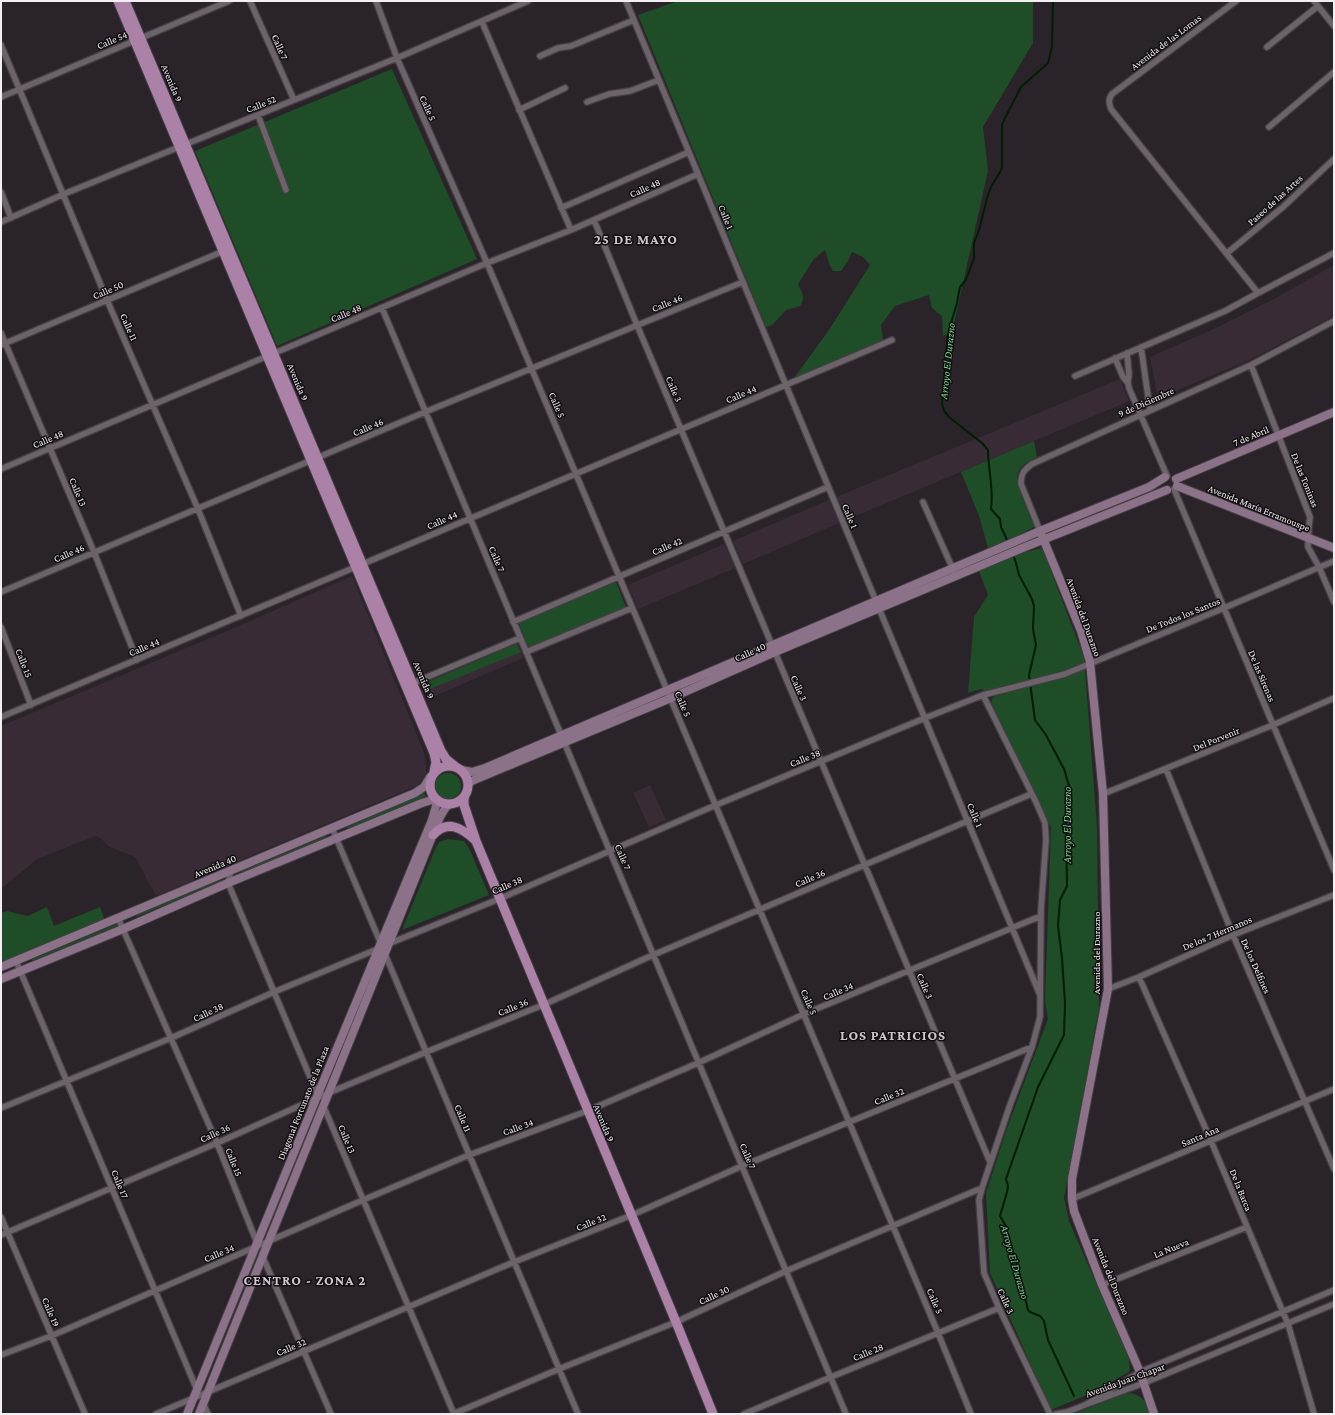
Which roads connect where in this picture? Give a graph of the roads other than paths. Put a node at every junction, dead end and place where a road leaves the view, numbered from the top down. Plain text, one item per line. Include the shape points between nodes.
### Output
1 (118, 1) edge
2 (125, 1) edge
3 (229, 1) edge
4 (250, 1) edge
5 (376, 1) edge
6 (528, 1) edge
7 (626, 1) edge
8 (1236, 1) edge
9 (1316, 3) edge
10 (634, 20) junction
11 (482, 22) junction
12 (1334, 26) edge
13 (137, 39) junction
14 (1, 45) edge
15 (1267, 47) dead end
16 (540, 56) dead end
17 (397, 58) junction
18 (1334, 72) edge
19 (659, 80) junction
20 (565, 88) dead end
21 (19, 89) junction
22 (1, 96) edge
23 (294, 100) junction
24 (587, 102) dead end
25 (519, 110) junction
26 (258, 115) junction
27 (1269, 127) dead end
28 (182, 146) junction
29 (689, 152) junction
30 (1334, 159) edge
31 (698, 174) junction
32 (286, 190) dead end
33 (1, 192) edge
34 (64, 194) junction
35 (561, 208) junction
36 (11, 218) junction
37 (594, 220) junction
38 (1, 222) edge
39 (571, 230) junction
40 (226, 250) junction
41 (1227, 253) junction
42 (1334, 253) edge
43 (487, 264) junction
44 (743, 282) junction
45 (1258, 293) junction
46 (107, 300) junction
47 (382, 308) junction
48 (1334, 321) edge
49 (637, 326) junction
50 (1, 333) edge
51 (892, 340) dead end
52 (3, 344) edge
53 (1141, 347) junction
54 (1127, 353) junction
55 (270, 356) junction
56 (1115, 358) junction
57 (1251, 365) junction
58 (531, 369) junction
59 (1075, 376) dead end
60 (786, 384) junction
61 (1128, 384) junction
62 (153, 404) junction
63 (1150, 410) junction
64 (425, 412) junction
65 (1334, 412) edge
66 (1141, 415) junction
67 (680, 429) junction
68 (1278, 436) junction
69 (50, 448) junction
70 (314, 459) junction
71 (1, 469) edge
72 (575, 473) junction
73 (1166, 476) junction
74 (1173, 486) junction
75 (828, 487) junction
76 (923, 502) dead end
77 (198, 508) junction
78 (470, 517) junction
79 (1040, 531) junction
80 (724, 532) junction
81 (1308, 538) junction
82 (1043, 539) junction
83 (1018, 545) junction
84 (1334, 548) edge
85 (94, 552) junction
86 (1334, 561) edge
87 (359, 566) junction
88 (1319, 567) junction
89 (954, 572) junction
90 (619, 576) junction
91 (1, 592) edge
92 (1334, 602) edge
93 (878, 604) junction
94 (632, 608) junction
95 (1224, 608) junction
96 (241, 616) junction
97 (513, 622) junction
98 (1, 627) edge
99 (520, 638) junction
100 (773, 649) junction
101 (526, 652) junction
102 (137, 660) junction
103 (1090, 662) junction
104 (413, 683) junction
105 (1022, 685) joint
106 (669, 694) junction
107 (983, 696) junction
108 (1334, 698) edge
109 (31, 705) junction
110 (1, 717) edge
111 (925, 718) junction
112 (1273, 726) junction
113 (562, 739) junction
114 (821, 761) junction
115 (458, 768) junction
116 (1166, 769) junction
117 (432, 774) junction
118 (467, 790) junction
119 (1031, 794) junction
120 (1103, 794) junction
121 (436, 799) junction
122 (451, 804) junction
123 (716, 805) junction
124 (967, 821) junction
125 (332, 828) junction
126 (433, 835) junction
127 (336, 838) junction
128 (476, 841) junction
129 (610, 851) junction
130 (864, 865) junction
131 (231, 870) junction
132 (1334, 870) edge
133 (228, 883) junction
134 (1334, 895) edge
135 (499, 899) junction
136 (760, 909) junction
137 (1041, 916) junction
138 (118, 918) junction
139 (1012, 928) junction
140 (123, 929) junction
141 (1233, 935) junction
142 (383, 947) junction
143 (653, 955) junction
144 (16, 961) junction
145 (1, 967) edge
146 (20, 971) junction
147 (909, 971) junction
148 (1139, 977) junction
149 (1, 979) edge
150 (1108, 989) junction
151 (274, 992) junction
152 (1040, 995) junction
153 (544, 1005) junction
154 (804, 1014) junction
155 (171, 1038) junction
156 (1033, 1044) junction
157 (426, 1052) junction
158 (698, 1063) junction
159 (955, 1079) junction
160 (67, 1081) junction
161 (1334, 1089) edge
162 (328, 1093) junction
163 (318, 1096) junction
164 (1305, 1101) junction
165 (323, 1105) junction
166 (1, 1108) edge
167 (587, 1111) junction
168 (850, 1122) junction
169 (1211, 1140) junction
170 (216, 1142) junction
171 (469, 1155) junction
172 (990, 1162) junction
173 (742, 1166) junction
174 (1334, 1169) edge
175 (111, 1187) junction
176 (982, 1188) junction
177 (1072, 1199) junction
178 (363, 1200) junction
179 (632, 1215) junction
180 (1, 1217) edge
181 (893, 1225) junction
182 (1247, 1227) junction
183 (4, 1234) edge
184 (268, 1242) junction
185 (257, 1246) junction
186 (263, 1255) junction
187 (514, 1262) junction
188 (786, 1271) junction
189 (1102, 1285) junction
190 (1334, 1290) edge
191 (155, 1291) junction
192 (1334, 1304) edge
193 (409, 1307) junction
194 (999, 1308) junction
195 (1282, 1312) junction
196 (676, 1322) junction
197 (1288, 1324) junction
198 (938, 1333) junction
199 (52, 1336) junction
200 (304, 1351) junction
201 (1, 1355) edge
202 (560, 1369) junction
203 (1140, 1372) junction
204 (831, 1377) junction
205 (1144, 1383) junction
206 (200, 1396) junction
207 (1085, 1405) junction
208 (1066, 1413) edge
209 (85, 1414) edge
210 (156, 1414) edge
211 (187, 1414) edge
212 (199, 1414) edge
213 (208, 1414) edge
214 (331, 1414) edge
215 (454, 1414) edge
216 (578, 1414) edge
217 (713, 1414) edge
218 (744, 1414) edge
219 (846, 1414) edge
220 (971, 1414) edge
221 (1050, 1414) edge
222 (1056, 1414) edge
223 (1154, 1414) edge
224 (1314, 1414) edge

1 - 13 main road, Avenida 9
2 - 13 main road, Avenida 9
3 - 13 street, Calle 54
4 - 23 street, Calle 7
5 - 17 street, Calle 5
6 - 11 street, Calle 52
7 - 10 street, Calle 1
8 - 41 street, Avenida de las Lomas via 1112,94 1109,99 1111,109
9 - 12 street
9 - 15 street
10 - 16 street
10 - 19 street, Calle 1
11 - 17 street, Calle 52
11 - 25 street
13 - 21 street, Calle 54
13 - 28 main road, Avenida 9
14 - 21 street, Calle 11
17 - 23 street, Calle 52
17 - 43 street, Calle 5
18 - 27 street
19 - 24 street via 630,91 609,94
19 - 29 street, Calle 1
20 - 25 street
21 - 22 street, Calle 54
21 - 34 street, Calle 11
23 - 26 street, Calle 52
25 - 35 street
26 - 28 street, Calle 52
26 - 32 street
28 - 34 street, Calle 52
28 - 40 main road, Avenida 9
29 - 31 street, Calle 1
29 - 35 street
30 - 41 street, Paseo de las Artes via 1283,207
31 - 37 street, Calle 48
31 - 44 street, Calle 1
33 - 36 street
34 - 36 street, Calle 52
34 - 46 street, Calle 11
35 - 39 street
36 - 38 street, Calle 52
37 - 39 street, Calle 48
37 - 49 street, Calle 3
39 - 43 street, Calle 48
40 - 46 street, Calle 50
40 - 55 main road, Avenida 9
41 - 45 street
42 - 45 street
43 - 47 street, Calle 48
43 - 58 street, Calle 5
44 - 49 street, Calle 46
44 - 60 street, Calle 1
45 - 53 street via 1225,311
46 - 52 street, Calle 50
46 - 62 street, Calle 11
47 - 55 street, Calle 48
47 - 64 street, Calle 7
48 - 57 street, 9 de Diciembre
49 - 58 street, Calle 46
49 - 67 street, Calle 3
50 - 52 street, Calle 13
51 - 60 street, Calle 44
52 - 69 street, Calle 13
53 - 54 street
53 - 63 street
54 - 56 street
54 - 61 street
55 - 62 street, Calle 48
55 - 70 main road, Avenida 9
56 - 59 street
56 - 61 street
57 - 63 street, 9 de Diciembre
57 - 68 street, De las Toninas
58 - 64 street, Calle 46
58 - 72 street, Calle 5
60 - 67 street, Calle 44
60 - 75 street, Calle 1
61 - 66 street
62 - 69 street, Calle 48
62 - 77 street, Calle 11
63 - 66 street, 9 de Diciembre
64 - 70 street, Calle 46
64 - 78 street, Calle 7
65 - 68 main road, 7 de Abril
66 - 73 street
66 - 79 street, 9 de Diciembre via 1032,464 1023,471 1021,484
67 - 72 street, Calle 44
67 - 80 street, Calle 3
68 - 74 main road, 7 de Abril
68 - 81 street, De las Toninas via 1310,517
69 - 71 street, Calle 48
69 - 85 street, Calle 13
70 - 77 street, Calle 46
70 - 87 main road, Avenida 9
72 - 78 street, Calle 44
72 - 90 street, Calle 5
73 - 74 main road via 1172,476
73 - 74 main road via 1162,484
73 - 79 main road via 1149,487
74 - 81 main road, Avenida María Erramouspe
74 - 82 main road, 7 de Abril
74 - 95 street, De las Sirenas
75 - 80 street, Calle 42
75 - 93 street, Calle 1
76 - 89 street
77 - 85 street, Calle 46
77 - 96 street, Calle 11
78 - 87 street, Calle 44
78 - 97 street, Calle 7
79 - 82 main road, Avenida del Durazno
79 - 83 main road
80 - 90 street, Calle 42
80 - 100 street, Calle 3
81 - 84 main road, Avenida María Erramouspe
81 - 88 street, De las Toninas via 1308,546
82 - 83 main road
82 - 103 main road, Avenida del Durazno
83 - 89 main road, Calle 40
85 - 91 street, Calle 46
85 - 102 street, Calle 13
86 - 88 street, De Todos los Santos
87 - 96 street, Calle 44
87 - 104 main road, Avenida 9
87 - 117 main road, Avenida 9 via 434,753 436,762
88 - 92 street, De las Toninas
88 - 95 street, De Todos los Santos
89 - 93 main road, Calle 40
90 - 94 street, Calle 5
90 - 97 street, Calle 42
93 - 100 main road, Calle 40
93 - 111 street, Calle 1
94 - 101 street
94 - 106 street, Calle 5
95 - 103 street, De Todos los Santos
95 - 112 street, De las Sirenas
96 - 102 street, Calle 44
97 - 99 street, Calle 7
98 - 109 street, Calle 15
99 - 101 street, Calle 7
99 - 104 street
100 - 106 main road, Calle 40
100 - 114 street, Calle 3
101 - 113 street, Calle 7
102 - 109 street, Calle 44
103 - 105 street, De Todos los Santos via 1065,674
103 - 120 main road, Avenida del Durazno
104 - 115 main road, Avenida 9 via 446,759
105 - 107 street, Calle 38
106 - 113 main road, Calle 40
106 - 123 street, Calle 5
107 - 111 street, Calle 38
107 - 119 street
108 - 112 street, Del Porvenir
109 - 110 street, Calle 44
111 - 114 street, Calle 38
111 - 124 street, Calle 1
112 - 116 street, Del Porvenir
112 - 132 street, De las Sirenas
113 - 115 main road, Calle 40 via 485,768 470,772
113 - 118 main road, Calle 40 via 470,782
113 - 129 street, Calle 7
114 - 123 street, Calle 38
114 - 130 street, Calle 3
115 - 117 main road via 444,766
115 - 118 main road via 468,780
116 - 120 street, Del Porvenir
116 - 141 street, De los Delfines
117 - 121 main road via 429,786
117 - 125 main road, Avenida 40 via 420,790
118 - 122 main road via 460,801
118 - 128 main road, Avenida 9 via 464,805
119 - 124 street, Calle 36
119 - 137 street via 1046,828
120 - 150 main road, Avenida del Durazno
121 - 122 main road
121 - 127 main road, Avenida 40
121 - 142 main road, Diagonal Fortunato de la Plaza via 432,820
122 - 126 main road, Diagonal Fortunato de la Plaza via 440,817
122 - 128 main road, Avenida 9 via 456,806
123 - 129 street, Calle 38
123 - 136 street, Calle 5
124 - 130 street, Calle 36
124 - 139 street, Calle 1
125 - 127 street, Calle 11
125 - 131 main road, Avenida 40
126 - 128 main road via 440,828 450,826 463,830
126 - 142 main road, Diagonal Fortunato de la Plaza
127 - 133 main road, Avenida 40
127 - 142 street, Calle 11
128 - 135 main road, Avenida 9
129 - 135 street, Calle 38
129 - 143 street, Calle 7
130 - 136 street, Calle 36
130 - 147 street, Calle 3
131 - 133 street
131 - 138 main road, Avenida 40
133 - 140 main road, Avenida 40
133 - 151 street, Calle 13
134 - 141 street, De los 7 Hermanos
135 - 142 street, Calle 38
135 - 153 main road, Avenida 9
136 - 143 street, Calle 36
136 - 154 street, Calle 5
137 - 139 street, Calle 34
137 - 152 street
138 - 140 street, Calle 15
138 - 144 main road, Avenida 40
139 - 147 street, Calle 34
139 - 152 street, Calle 1
140 - 146 main road, Avenida 40
140 - 155 street, Calle 15
141 - 148 street, De los 7 Hermanos
141 - 164 street, De los Delfines
142 - 151 street, Calle 38
142 - 157 street, Calle 11
142 - 162 main road, Diagonal Fortunato de la Plaza
142 - 163 main road, Diagonal Fortunato de la Plaza
143 - 153 street, Calle 36
143 - 158 street, Calle 7
144 - 145 main road, Avenida 40
144 - 146 street, Calle 17
146 - 149 main road, Avenida 40
146 - 160 street, Calle 17
147 - 154 street, Calle 34
147 - 159 street, Calle 3
148 - 150 street, De los 7 Hermanos
148 - 169 street, De la Barca
150 - 177 main road, Avenida del Durazno via 1072,1179
151 - 155 street, Calle 38
151 - 163 street, Calle 13
152 - 156 street, Calle 1 via 1040,1018
153 - 157 street, Calle 36
153 - 167 main road, Avenida 9
154 - 158 street, Calle 34
154 - 168 street, Calle 5
155 - 160 street, Calle 38
155 - 170 street, Calle 15
156 - 159 street, Calle 32
156 - 172 street, Calle 1
157 - 162 street, Calle 36
157 - 171 street, Calle 11
158 - 167 street, Calle 34
158 - 173 street, Calle 7
159 - 168 street, Calle 32
159 - 172 street, Calle 3
160 - 166 street, Calle 38
160 - 175 street, Calle 17
161 - 164 street, Santa Ana
162 - 163 street, Calle 36
162 - 165 main road, Diagonal Fortunato de la Plaza
163 - 165 street, Calle 13
163 - 170 street, Calle 36
163 - 185 main road, Diagonal Fortunato de la Plaza
164 - 169 street, Santa Ana
164 - 174 street, De los Delfines
165 - 178 street, Calle 13
165 - 184 main road, Diagonal Fortunato de la Plaza
167 - 171 street, Calle 34
167 - 179 main road, Avenida 9
168 - 173 street, Calle 32
168 - 181 street, Calle 5
169 - 177 street, Santa Ana
169 - 182 street, De la Barca
170 - 175 street, Calle 36
170 - 185 street, Calle 15
171 - 178 street, Calle 34
171 - 187 street, Calle 11
172 - 176 street, Calle 3
173 - 179 street, Calle 32
173 - 188 street, Calle 7
175 - 183 street, Calle 36
175 - 191 street, Calle 17
176 - 181 street, Calle 30
176 - 194 street, Calle 3 via 979,1200 984,1272
177 - 189 main road, Avenida del Durazno via 1074,1211
178 - 184 street, Calle 34
178 - 193 street, Calle 13
179 - 187 street, Calle 32
179 - 196 main road, Avenida 9
180 - 183 street, Calle 19
181 - 188 street, Calle 30
181 - 198 street, Calle 5
182 - 189 street, La Nueva
182 - 195 street, De la Barca
183 - 199 street, Calle 19
184 - 185 street, Calle 34
184 - 186 main road, Diagonal Fortunato de la Plaza
185 - 186 street, Calle 15
185 - 191 street, Calle 34
185 - 206 main road, Diagonal Fortunato de la Plaza
186 - 200 street, Calle 15
186 - 206 main road, Diagonal Fortunato de la Plaza
187 - 193 street, Calle 32
187 - 202 street, Calle 11
188 - 196 street, Calle 30
188 - 204 street, Calle 7
189 - 203 main road, Avenida del Durazno
190 - 195 street, Avenida Juan Chapar
191 - 199 street, Calle 34
191 - 206 street, Calle 17
192 - 197 street, Avenida Juan Chapar
193 - 200 street, Calle 32
193 - 215 street, Calle 13
194 - 198 street, Calle 28
194 - 221 street, Calle 3
195 - 197 street, De la Barca
195 - 203 street, Avenida Juan Chapar
196 - 202 street, Calle 30
196 - 217 main road, Avenida 9
197 - 205 street, Avenida Juan Chapar
197 - 224 street, De la Barca
198 - 204 street, Calle 28
198 - 220 street, Calle 5
199 - 201 street, Calle 34
199 - 209 street, Calle 19
200 - 206 street, Calle 32
200 - 214 street, Calle 15
202 - 215 street, Calle 30
202 - 216 street, Calle 11
203 - 205 main road, Avenida del Durazno
203 - 207 street, Avenida Juan Chapar
204 - 218 street, Calle 28
204 - 219 street, Calle 7
205 - 207 street, Avenida Juan Chapar
205 - 223 main road, Avenida del Durazno
206 - 210 street, Calle 32
206 - 211 main road, Diagonal Fortunato de la Plaza
206 - 212 main road, Diagonal Fortunato de la Plaza
206 - 213 street, Calle 17
207 - 208 street
208 - 222 street

